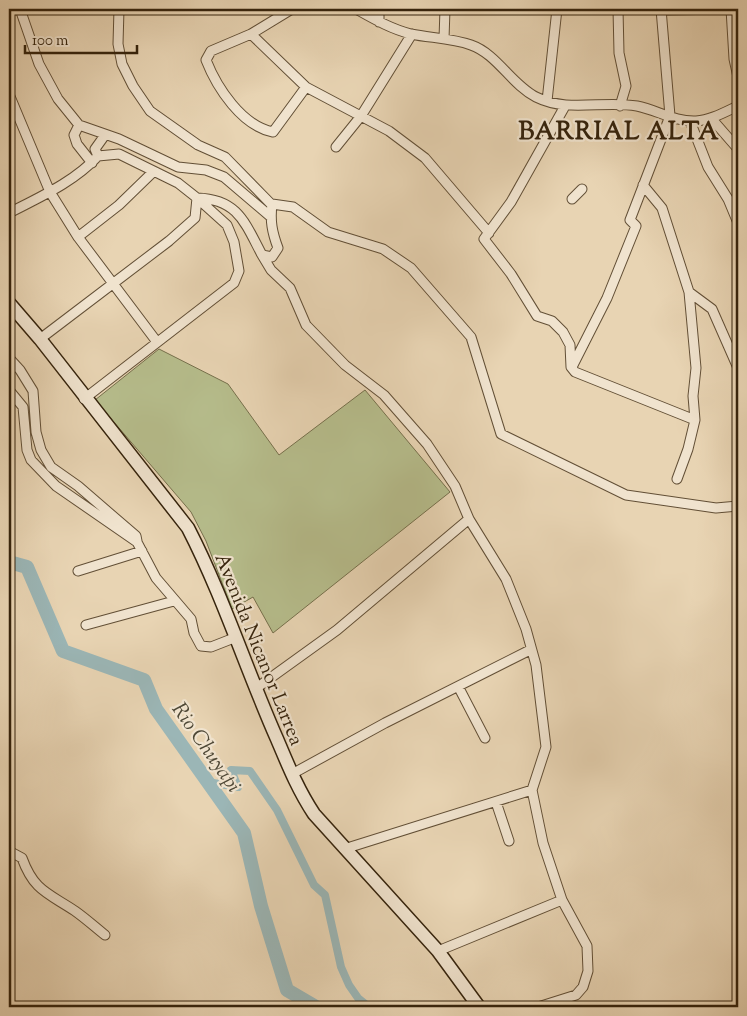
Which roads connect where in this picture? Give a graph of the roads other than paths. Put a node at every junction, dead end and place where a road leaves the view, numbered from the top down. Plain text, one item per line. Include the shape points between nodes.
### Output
1 (20, 9) edge
2 (120, 9) edge
3 (292, 9) edge
4 (356, 9) edge
5 (379, 9) edge
6 (445, 9) edge
7 (557, 9) edge
8 (618, 9) edge
9 (661, 9) edge
10 (732, 9) edge
11 (379, 22) junction
12 (251, 34) junction
13 (412, 34) junction
14 (444, 39) junction
15 (738, 78) edge
16 (306, 86) junction
17 (9, 94) edge
18 (547, 102) junction
19 (565, 106) junction
20 (620, 106) junction
21 (738, 106) edge
22 (361, 116) junction
23 (670, 116) junction
24 (711, 118) junction
25 (690, 121) junction
26 (79, 125) junction
27 (105, 135) junction
28 (336, 147) dead end
29 (738, 149) edge
30 (95, 159) junction
31 (153, 172) junction
32 (643, 185) junction
33 (582, 189) dead end
34 (50, 192) junction
35 (197, 198) junction
36 (572, 199) dead end
37 (272, 205) junction
38 (9, 213) edge
39 (271, 216) junction
40 (738, 223) edge
41 (489, 233) junction
42 (78, 237) junction
43 (262, 255) junction
44 (112, 284) junction
45 (689, 292) junction
46 (9, 303) edge
47 (40, 340) junction
48 (157, 342) junction
49 (9, 358) edge
50 (571, 367) junction
51 (738, 368) edge
52 (9, 390) edge
53 (84, 399) junction
54 (695, 420) junction
55 (678, 480) dead end
56 (738, 506) edge
57 (469, 519) junction
58 (137, 542) junction
59 (142, 551) junction
60 (78, 571) dead end
61 (174, 601) junction
62 (86, 625) dead end
63 (234, 638) junction
64 (530, 650) junction
65 (459, 688) junction
66 (255, 689) junction
67 (485, 738) dead end
68 (292, 774) junction
69 (532, 790) junction
70 (496, 802) junction
71 (509, 841) dead end
72 (344, 849) junction
73 (9, 851) edge
74 (562, 900) junction
75 (105, 935) dead end
76 (438, 951) junction
77 (479, 1007) edge
78 (538, 1007) edge

1 - 26 street via 39,64 58,99
2 - 37 street via 118,44 122,64 150,111 198,145 225,157
3 - 12 street
4 - 11 street
5 - 11 street
6 - 14 street
7 - 18 street
8 - 20 street via 619,53 626,86
9 - 10 street
9 - 23 street
10 - 15 street
11 - 13 street
12 - 16 street
12 - 16 street via 211,51 206,60 220,89 255,126 273,132
13 - 14 street
13 - 22 street
14 - 18 street via 470,44 484,52 517,84
16 - 22 street
17 - 34 street
18 - 19 street
19 - 20 street
19 - 41 street via 511,202
20 - 23 street via 636,106
21 - 24 street
22 - 28 street
22 - 41 street via 425,158
23 - 25 street
23 - 32 street
24 - 25 street
24 - 29 street
25 - 40 street via 708,167 728,199
26 - 27 street
26 - 30 street via 74,136 77,144
27 - 30 street via 95,149
27 - 39 street via 178,167 206,170 224,177
30 - 31 street via 119,154
30 - 34 street
31 - 35 street via 178,183
31 - 42 street
32 - 45 street via 662,208
32 - 50 street via 630,220 636,226 607,298
33 - 36 street
34 - 38 street
34 - 42 street
35 - 43 street via 213,198 232,207 246,224
35 - 44 street via 195,218
35 - 48 street via 227,225 240,271 234,283
37 - 39 street
37 - 56 street via 293,207 328,232 383,249 411,268 471,336 501,434 626,495 716,508
39 - 43 street via 271,230 278,248 272,256
41 - 50 street via 484,239 537,316 552,321 563,332 570,345
42 - 44 street
43 - 57 street via 270,270 290,288 306,325 345,365 384,394 428,444 455,486
44 - 47 street
44 - 48 street
45 - 51 street via 712,309
45 - 54 street via 696,368
46 - 47 main road, Avenida Nicanor Larrea
47 - 53 main road, Avenida Nicanor Larrea
48 - 53 street
49 - 58 street via 33,391 36,432 51,467 136,536
50 - 54 street via 575,372
52 - 58 street via 22,407 31,460 56,486
53 - 63 main road, Avenida Nicanor Larrea via 188,528
54 - 55 street
57 - 64 street via 506,579 526,629
57 - 66 street via 337,630
58 - 59 street
59 - 60 street
59 - 61 street via 156,578
61 - 62 street
61 - 63 street via 191,619 201,646 211,647
63 - 66 main road, Avenida Nicanor Larrea
64 - 65 street
64 - 69 street via 536,666 546,746
65 - 67 street
65 - 68 street via 385,723
66 - 68 main road, Avenida Nicanor Larrea
68 - 72 main road, Avenida Nicanor Larrea via 314,814
69 - 70 street
69 - 74 street via 543,843
70 - 71 street
70 - 72 street
72 - 76 main road, Avenida Nicanor Larrea
73 - 75 street via 22,858 28,876 47,895 75,911
74 - 76 street
74 - 78 street via 587,946 588,971 583,987 576,994
76 - 77 main road, Avenida Nicanor Larrea

